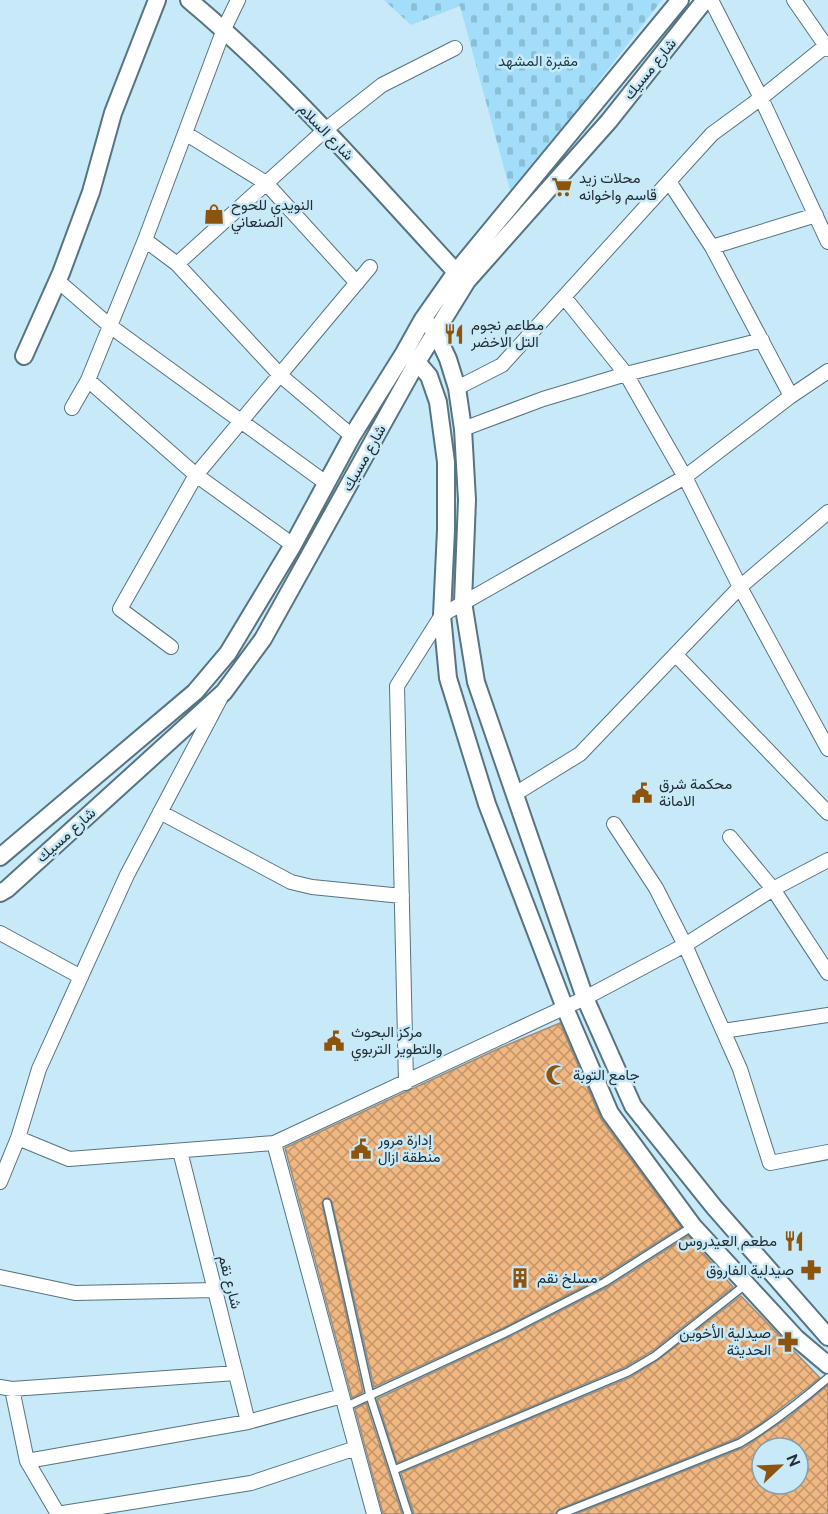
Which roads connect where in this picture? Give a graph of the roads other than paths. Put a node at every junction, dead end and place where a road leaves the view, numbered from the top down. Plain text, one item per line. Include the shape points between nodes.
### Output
1 (157, 0) edge
2 (189, 0) edge
3 (237, 0) edge
4 (680, 0) edge
5 (705, 0) edge
6 (711, 0) edge
7 (794, 0) edge
8 (224, 29) junction
9 (827, 46) edge
10 (455, 48) dead end
11 (761, 98) junction
12 (325, 130) junction
13 (185, 132) junction
14 (266, 183) junction
15 (670, 183) junction
16 (816, 215) junction
17 (145, 240) junction
18 (828, 242) edge
19 (712, 247) junction
20 (177, 264) junction
21 (370, 267) dead end
22 (456, 272) junction
23 (58, 281) junction
24 (357, 283) junction
25 (564, 297) junction
26 (423, 319) junction
27 (110, 326) junction
28 (435, 331) junction
29 (762, 340) junction
30 (24, 356) dead end
31 (410, 358) junction
32 (828, 371) edge
33 (626, 374) junction
34 (280, 375) junction
35 (88, 380) junction
36 (458, 388) junction
37 (791, 396) junction
38 (72, 408) dead end
39 (241, 422) junction
40 (463, 429) junction
41 (352, 436) junction
42 (196, 475) junction
43 (685, 477) junction
44 (326, 483) junction
45 (828, 512) edge
46 (293, 545) junction
47 (740, 587) junction
48 (464, 602) junction
49 (442, 615) junction
50 (171, 647) dead end
51 (676, 655) junction
52 (224, 692) junction
53 (828, 749) edge
54 (515, 794) junction
55 (160, 812) junction
56 (828, 813) edge
57 (614, 824) dead end
58 (730, 837) dead end
59 (0, 857) edge
60 (828, 860) edge
61 (773, 889) junction
62 (0, 893) edge
63 (402, 896) junction
64 (0, 933) edge
65 (686, 945) junction
66 (828, 973) edge
67 (81, 977) junction
68 (585, 998) junction
69 (565, 1008) junction
70 (828, 1015) edge
71 (723, 1031) junction
72 (406, 1083) junction
73 (18, 1138) junction
74 (274, 1143) junction
75 (180, 1151) junction
76 (828, 1152) edge
77 (0, 1182) edge
78 (327, 1203) dead end
79 (693, 1226) junction
80 (0, 1277) edge
81 (746, 1284) junction
82 (215, 1290) junction
83 (828, 1337) edge
84 (828, 1365) edge
85 (236, 1373) junction
86 (828, 1378) edge
87 (6, 1388) edge
88 (370, 1396) junction
89 (344, 1402) junction
90 (248, 1422) junction
91 (356, 1448) junction
92 (27, 1461) junction
93 (394, 1470) junction
94 (58, 1514) edge
95 (373, 1514) edge
96 (408, 1514) edge
97 (561, 1514) edge

1 - 23 street via 113,113 91,192
2 - 8 street, شارع السلام
3 - 8 street
4 - 22 street, شارع مسيك
5 - 28 street, شارع مسيك via 609,121 467,281
6 - 11 street
7 - 9 street
8 - 12 street, شارع السلام
8 - 13 street
9 - 11 street
10 - 12 street via 382,86
11 - 15 street via 712,134
11 - 16 street
12 - 14 street
12 - 22 street, شارع السلام
13 - 14 street
13 - 17 street
14 - 20 street
14 - 24 street
15 - 19 street
15 - 25 street
16 - 18 street
16 - 19 street
17 - 20 street
17 - 27 street
19 - 29 street
20 - 34 street
21 - 24 street
22 - 26 street, شارع مسيك
23 - 27 street
23 - 30 street
24 - 34 street
25 - 33 street
25 - 36 street via 502,365
26 - 28 street
26 - 31 street, شارع مسيك
27 - 35 street
27 - 39 street
28 - 31 street, شارع مسيك
28 - 36 street
29 - 33 street
29 - 37 street
31 - 41 street, شارع مسيك
31 - 49 street via 429,375 438,402 446,462
31 - 52 street, شارع مسيك via 263,639
32 - 37 street
33 - 40 street
33 - 43 street
34 - 39 street
34 - 41 street
35 - 38 street
35 - 42 street
36 - 40 street
37 - 43 street
39 - 42 street
39 - 44 street
40 - 48 street via 467,500
41 - 44 street, شارع مسيك
42 - 46 street
42 - 50 street via 120,609
43 - 47 street
43 - 48 street
44 - 46 street, شارع مسيك
45 - 47 street
46 - 59 street, شارع مسيك via 228,653 195,692
47 - 51 street
47 - 53 street
48 - 49 street
48 - 54 street via 476,682
49 - 63 street via 397,686
49 - 69 street via 448,678 487,804
51 - 54 street via 580,754
51 - 56 street
52 - 55 street
52 - 62 street, شارع مسيك
54 - 68 street
55 - 63 street via 291,882
55 - 67 street
57 - 65 street via 656,888
58 - 61 street
60 - 61 street
61 - 65 street
61 - 66 street
63 - 72 street
64 - 67 street
65 - 68 street
65 - 71 street
67 - 73 street via 39,1069
68 - 69 street
68 - 83 street via 633,1106 714,1207
69 - 72 street
69 - 79 street via 610,1113
70 - 71 street
71 - 76 street via 740,1068 770,1163
72 - 74 street
73 - 75 street via 69,1159
73 - 77 street
74 - 75 street
74 - 89 street
75 - 82 street, شارع نقم
78 - 88 lane
79 - 81 street
79 - 88 lane via 605,1282
80 - 82 street via 75,1293
81 - 84 street via 796,1338
81 - 93 lane via 655,1356 628,1372
82 - 85 street, شارع نقم
85 - 87 street
85 - 90 street, شارع نقم
86 - 97 lane via 783,1415 740,1443
87 - 92 street
88 - 89 lane
88 - 93 lane
89 - 90 street
89 - 91 street
90 - 92 street
91 - 94 street via 251,1483
91 - 95 street
92 - 94 street
93 - 96 lane

